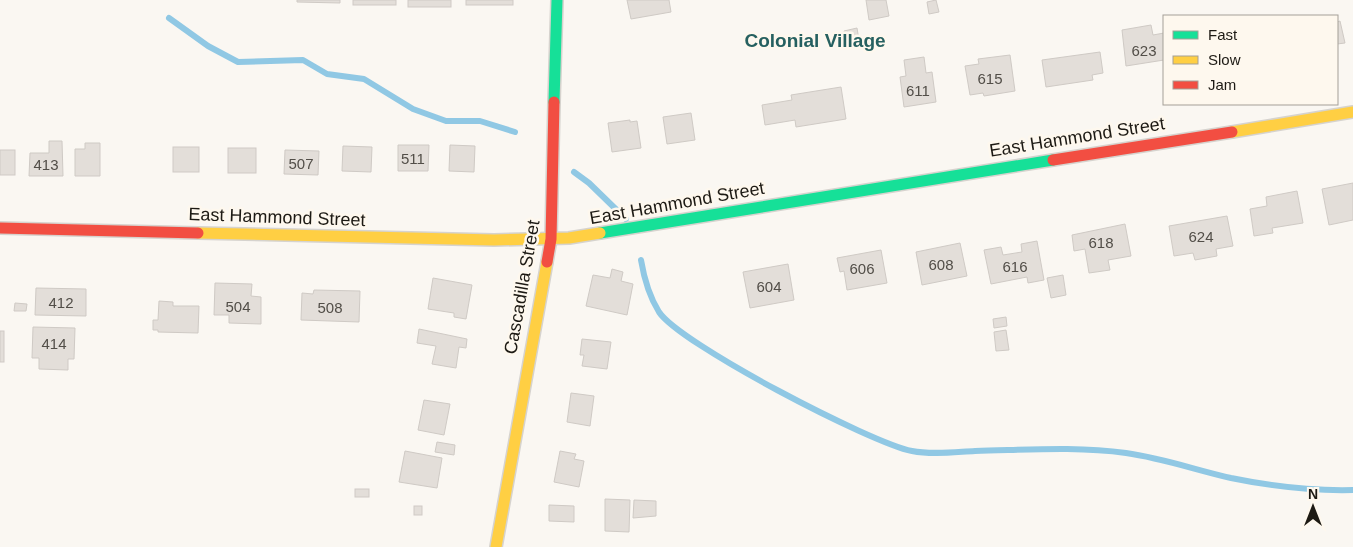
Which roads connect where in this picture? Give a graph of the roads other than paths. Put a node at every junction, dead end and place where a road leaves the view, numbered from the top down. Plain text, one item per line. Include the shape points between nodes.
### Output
1 (557, 0) edge
2 (1353, 112) edge
3 (0, 228) edge
4 (551, 239) junction
5 (496, 547) edge

1 - 4 street, Cascadilla Street
2 - 4 street, East Hammond Street
3 - 4 street, East Hammond Street
4 - 5 street, Cascadilla Street

